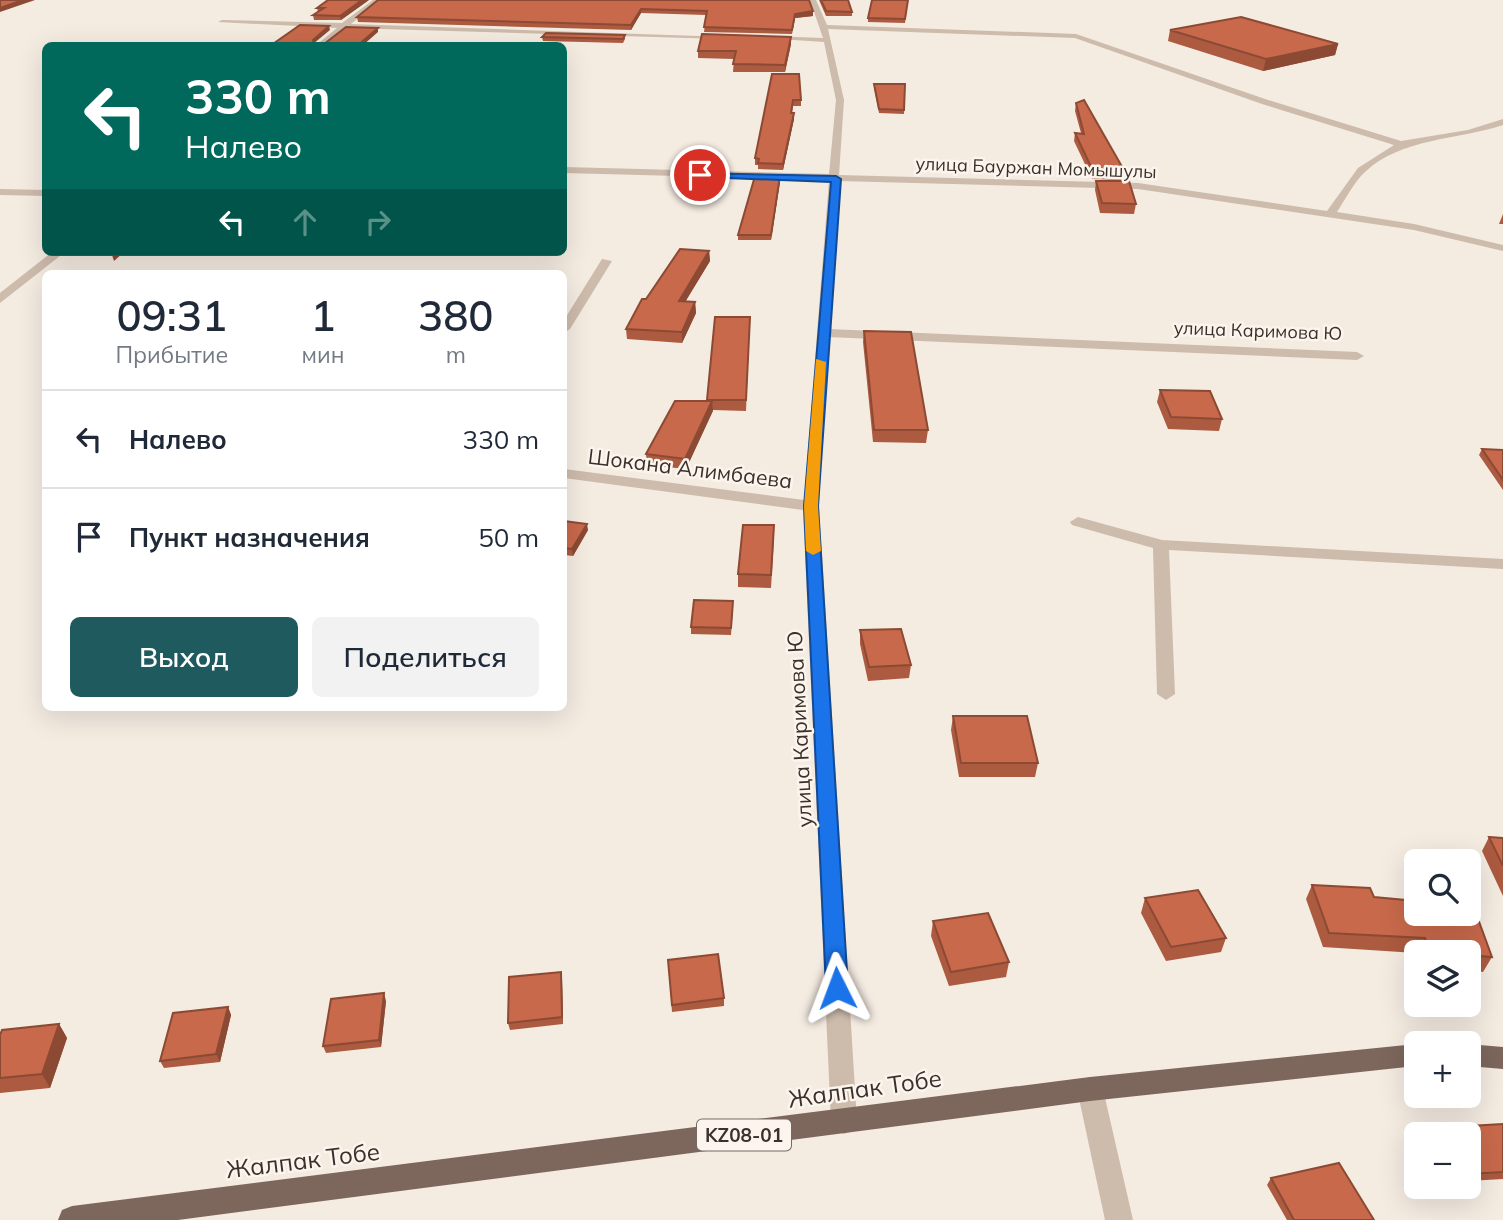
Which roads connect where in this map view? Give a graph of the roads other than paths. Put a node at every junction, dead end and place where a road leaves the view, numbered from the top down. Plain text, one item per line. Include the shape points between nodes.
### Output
1 (377, 0) edge
2 (813, 0) edge
3 (222, 22) dead end
4 (344, 25) junction
5 (824, 27) junction
6 (730, 37) edge
7 (758, 38) edge
8 (827, 40) junction
9 (323, 42) edge
10 (1503, 122) edge
11 (1401, 144) junction
12 (567, 170) edge
13 (836, 179) junction
14 (0, 192) edge
15 (42, 193) edge
16 (1331, 213) junction
17 (1503, 248) edge
18 (54, 256) edge
19 (606, 261) dead end
20 (0, 299) edge
21 (567, 324) edge
22 (822, 333) junction
23 (1357, 356) dead end
24 (567, 474) edge
25 (811, 506) junction
26 (1078, 522) dead end
27 (1161, 545) junction
28 (1503, 564) edge
29 (1166, 694) dead end
30 (1404, 1056) edge
31 (1481, 1056) edge
32 (1503, 1058) edge
33 (1090, 1089) junction
34 (844, 1122) junction
35 (72, 1220) edge
36 (1119, 1220) edge

1 - 4 street
2 - 5 street, улица Каримова Ю
3 - 4 street
4 - 6 street
4 - 9 street
5 - 8 street, улица Каримова Ю
5 - 11 street via 1076,36
7 - 8 street
8 - 13 street, улица Каримова Ю via 840,100
10 - 11 street via 1469,133
11 - 16 street via 1361,170
12 - 13 street, улица Бауржан Момышулы
13 - 16 street, улица Бауржан Момышулы via 1138,186
13 - 22 street, улица Каримова Ю
14 - 15 street
16 - 17 street, улица Бауржан Момышулы
18 - 20 street
19 - 21 street
22 - 23 street, улица Каримова Ю
22 - 25 street, улица Каримова Ю
24 - 25 street, Шокана Алимбаева
25 - 34 street, улица Каримова Ю
26 - 27 street
27 - 28 street
27 - 29 street
30 - 33 main road, Жалпак Тобе / KZ08-01
31 - 32 main road
33 - 34 main road, Жалпак Тобе / KZ08-01
33 - 36 street
34 - 35 main road, Жалпак Тобе / KZ08-01

